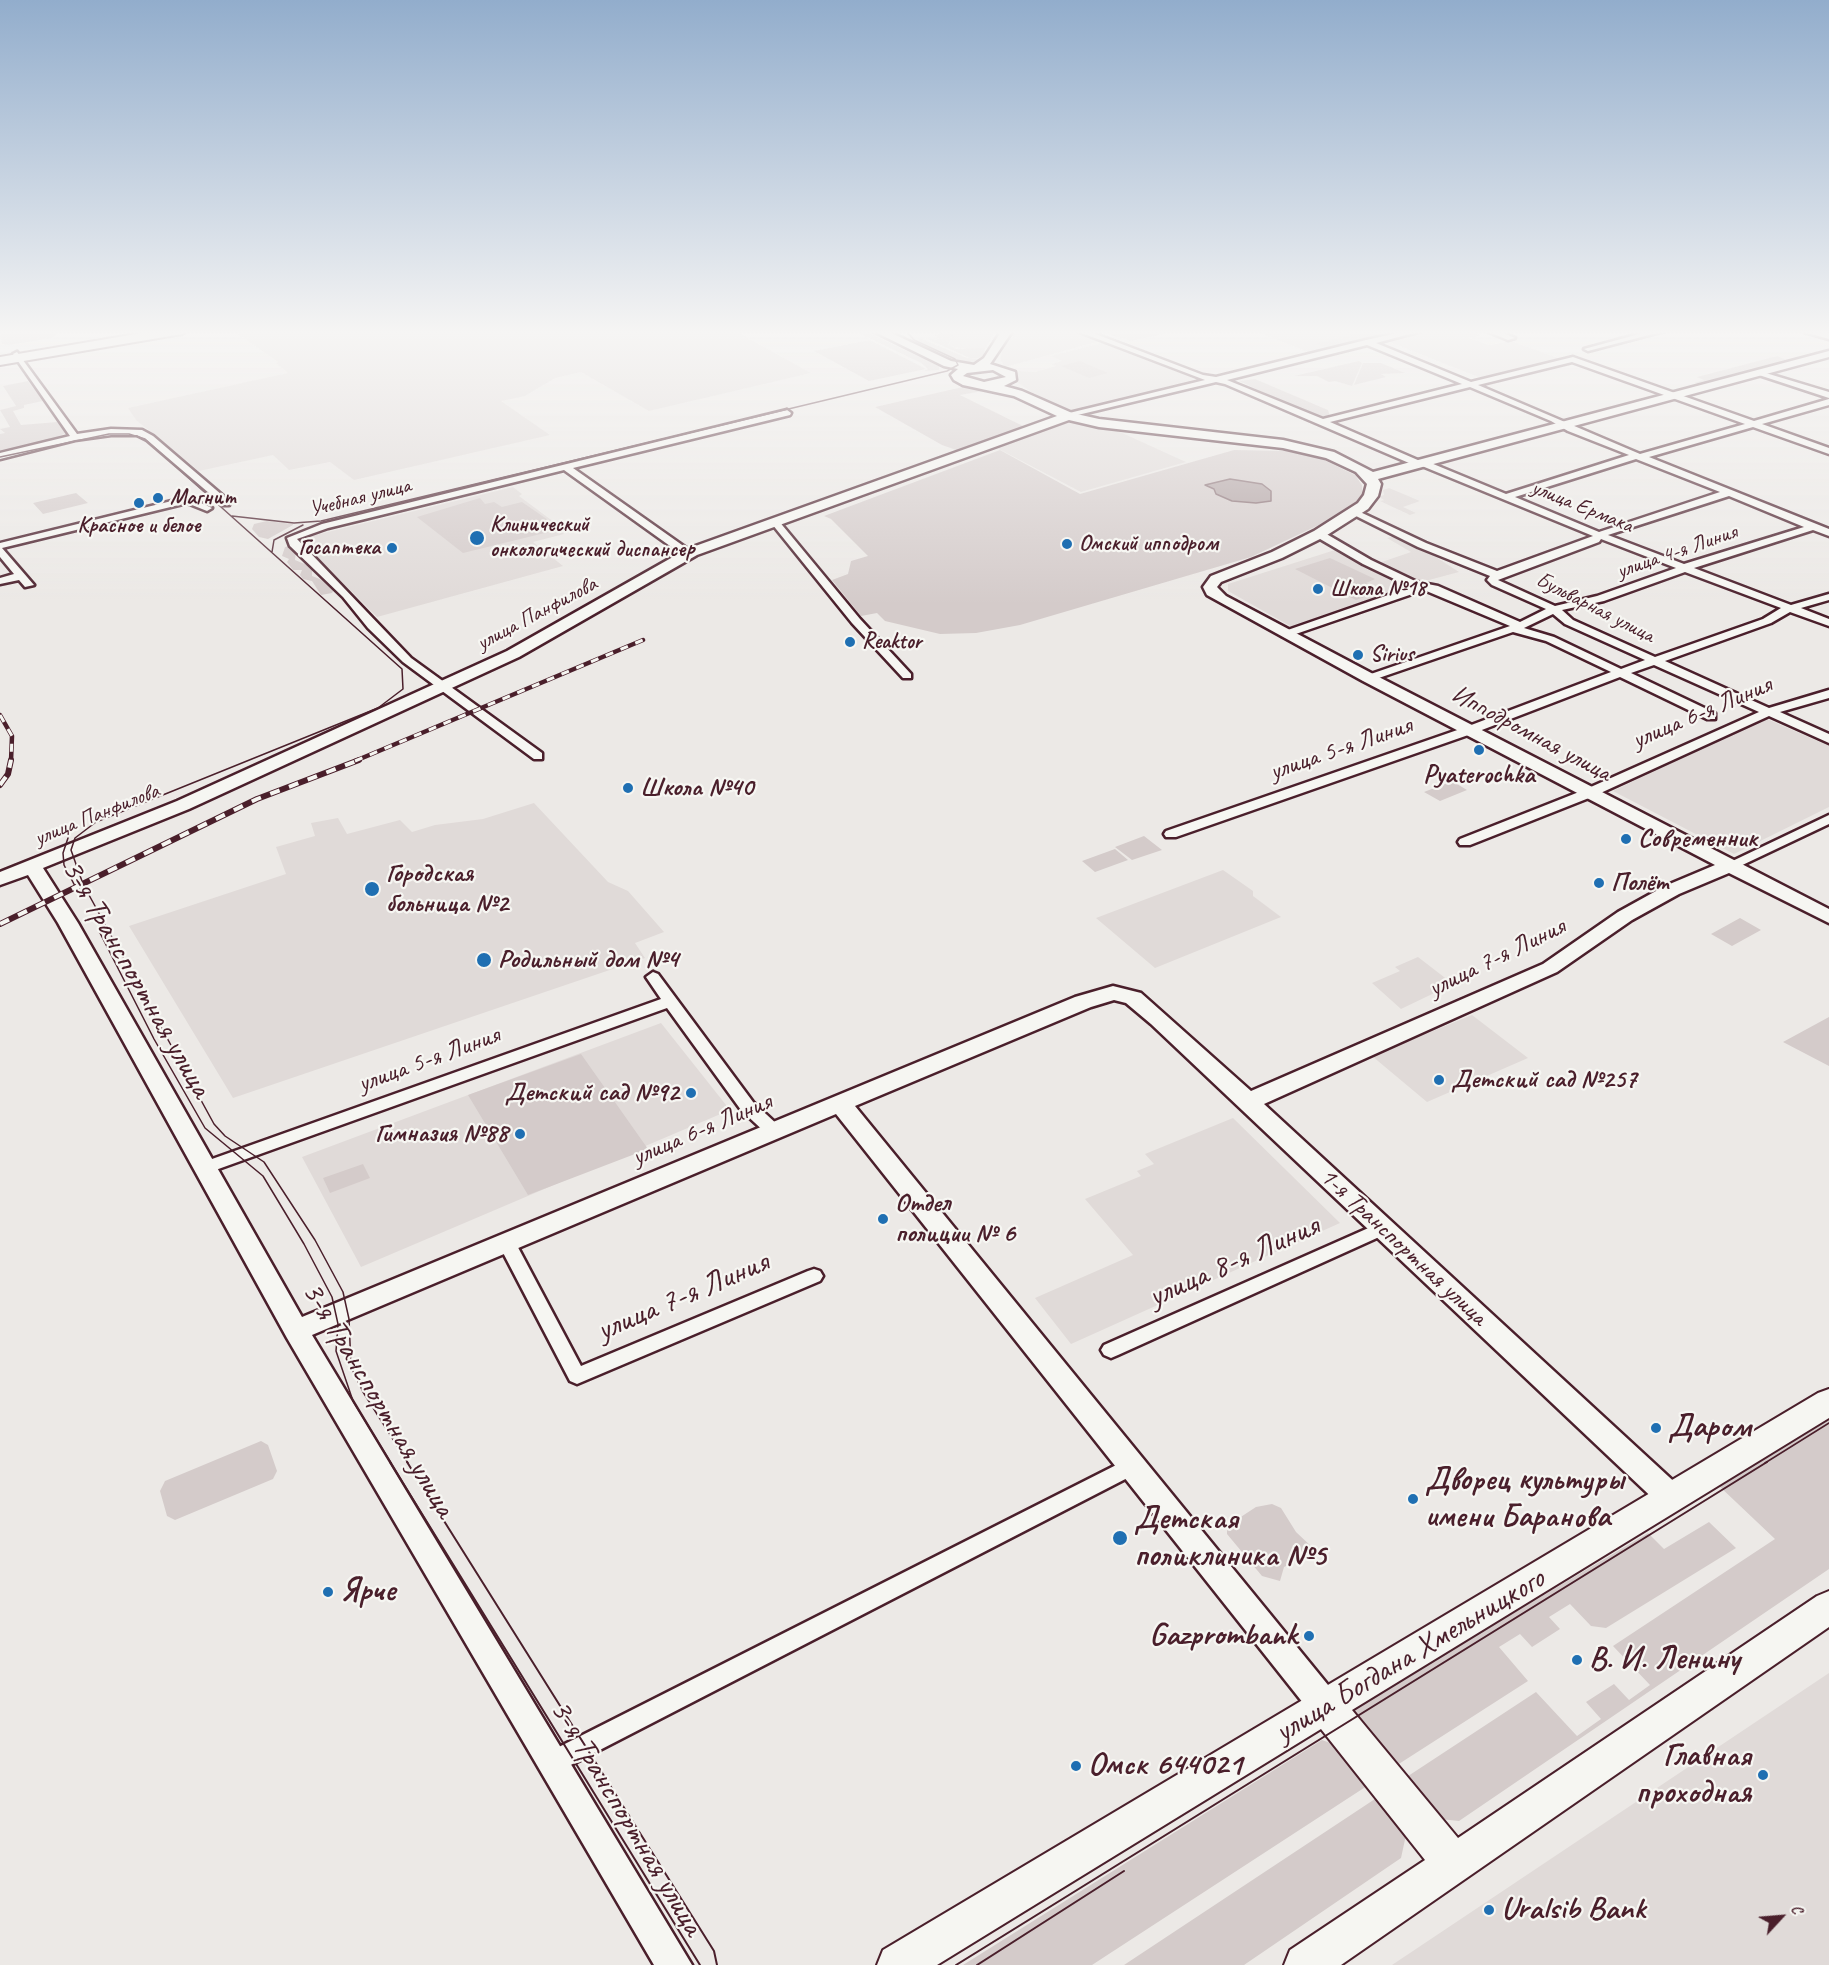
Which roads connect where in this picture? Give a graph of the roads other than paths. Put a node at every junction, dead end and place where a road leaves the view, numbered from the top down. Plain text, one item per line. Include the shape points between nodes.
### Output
1 (64, 422) edge
2 (751, 422) edge
3 (1052, 422) edge
4 (1098, 422) edge
5 (1321, 422) edge
6 (1557, 422) edge
7 (1578, 422) edge
8 (1748, 422) edge
9 (1763, 422) edge
10 (1755, 424) junction
11 (1565, 425) junction
12 (75, 437) junction
13 (1829, 451) edge
14 (0, 456) edge
15 (1637, 456) junction
16 (1421, 463) junction
17 (566, 467) junction
18 (1371, 477) junction
19 (1728, 493) junction
20 (1506, 497) junction
21 (226, 503) dead end
22 (207, 508) dead end
23 (1355, 513) junction
24 (1829, 521) edge
25 (776, 522) junction
26 (1813, 526) junction
27 (1829, 532) edge
28 (1319, 534) junction
29 (1599, 535) junction
30 (0, 551) edge
31 (688, 554) junction
32 (1684, 568) junction
33 (1497, 574) junction
34 (21, 576) junction
35 (0, 581) edge
36 (29, 585) dead end
37 (1425, 586) junction
38 (1829, 597) edge
39 (1791, 608) junction
40 (1554, 609) junction
41 (1829, 623) edge
42 (1516, 627) junction
43 (1286, 633) junction
44 (1656, 662) junction
45 (1620, 673) junction
46 (906, 676) dead end
47 (1369, 678) junction
48 (441, 688) junction
49 (1829, 694) edge
50 (1768, 712) junction
51 (1711, 716) dead end
52 (1470, 730) junction
53 (1829, 739) edge
54 (538, 756) dead end
55 (1589, 793) junction
56 (1829, 819) edge
57 (1171, 834) dead end
58 (1465, 842) dead end
59 (31, 865) junction
60 (1729, 866) junction
61 (0, 879) edge
62 (1829, 917) edge
63 (653, 977) dead end
64 (1133, 998) joint
65 (671, 1001) junction
66 (1247, 1102) junction
67 (840, 1104) junction
68 (774, 1131) junction
69 (204, 1168) junction
70 (1382, 1228) junction
71 (507, 1243) junction
72 (813, 1276) dead end
73 (296, 1331) junction
74 (1111, 1350) dead end
75 (1829, 1402) edge
76 (1132, 1466) junction
77 (1671, 1497) junction
78 (1829, 1606) edge
79 (1326, 1707) junction
80 (553, 1762) junction
81 (1453, 1863) junction
82 (674, 1965) edge
83 (898, 1965) edge
84 (1305, 1965) edge

1 - 12 street
2 - 17 street, Учебная улица
3 - 25 main road, улица Панфилова
4 - 18 main road via 1308,449 1348,462
5 - 16 street, улица Ермака
6 - 11 street
7 - 11 main road
8 - 10 street
9 - 10 street
10 - 13 street
10 - 15 street
11 - 15 street
11 - 16 main road
12 - 14 street
12 - 21 street via 121,431 144,434
15 - 19 street
15 - 20 street
16 - 18 main road
16 - 20 street, улица Ермака
17 - 31 street
17 - 48 street, Учебная улица via 310,530 292,538 372,626
18 - 23 main road via 1371,496
19 - 26 street
19 - 29 street
20 - 29 street, улица Ермака
22 - 30 street via 188,500
23 - 28 main road
23 - 33 street, Бульварная улица
24 - 26 street, улица 4-я Линия
25 - 31 main road, улица Панфилова
25 - 46 street
26 - 27 street
26 - 32 street, улица 4-я Линия
28 - 37 street via 1414,585
28 - 43 main road, Ипподромная улица via 1215,579 1210,587 1221,599
29 - 32 street, улица Ермака
29 - 33 street via 1595,540
30 - 34 street
31 - 48 main road, улица Панфилова via 562,628
32 - 39 street, улица Ермака
32 - 40 street, улица 4-я Линия via 1600,600
33 - 40 street, Бульварная улица via 1492,580 1496,583
34 - 35 street
34 - 36 street
37 - 42 street
37 - 43 street
38 - 39 street, улица 5-я Линия
39 - 41 street, улица Ермака
39 - 44 street, улица 5-я Линия via 1767,621
40 - 42 street, улица 4-я Линия
40 - 44 street, Бульварная улица via 1569,622
42 - 45 street via 1551,639
42 - 47 street, улица 4-я Линия
43 - 47 main road, Ипподромная улица
44 - 45 street, улица 5-я Линия
44 - 50 street, Бульварная улица
45 - 51 street
45 - 52 street, улица 5-я Линия
47 - 52 main road, Ипподромная улица
48 - 54 street
48 - 59 main road, улица Панфилова via 183,805
49 - 50 street, улица 6-я Линия
50 - 53 street, Бульварная улица
50 - 55 street, улица 6-я Линия
52 - 55 main road, Ипподромная улица
52 - 57 street, улица 5-я Линия
55 - 58 street, улица 6-я Линия
55 - 60 main road, Ипподромная улица
56 - 60 street, улица 7-я Линия
59 - 61 main road, улица Панфилова
59 - 69 main road, 3-я Транспортная улица via 68,923
60 - 62 main road, Ипподромная улица
60 - 66 main road, улица 7-я Линия via 1672,890 1625,916 1550,968
63 - 65 street
64 - 66 main road, 1-я Транспортная улица
64 - 67 main road, улица 6-я Линия via 1103,995
65 - 68 street via 747,1106
65 - 69 street, улица 5-я Линия
66 - 70 main road, 1-я Транспортная улица
67 - 68 main road, улица 6-я Линия
67 - 76 main road
68 - 71 main road, улица 6-я Линия
69 - 73 main road, 3-я Транспортная улица
70 - 74 street, улица 8-я Линия
70 - 77 main road, 1-я Транспортная улица
71 - 72 street, улица 7-я Линия via 577,1376
71 - 73 main road, улица 6-я Линия
73 - 80 main road, 3-я Транспортная улица
75 - 77 main road, улица Богдана Хмельницкого
76 - 79 main road
76 - 80 street
77 - 79 main road, улица Богдана Хмельницкого
78 - 81 main road
79 - 81 main road
79 - 83 main road, улица Богдана Хмельницкого
80 - 82 main road, 3-я Транспортная улица
81 - 84 main road

